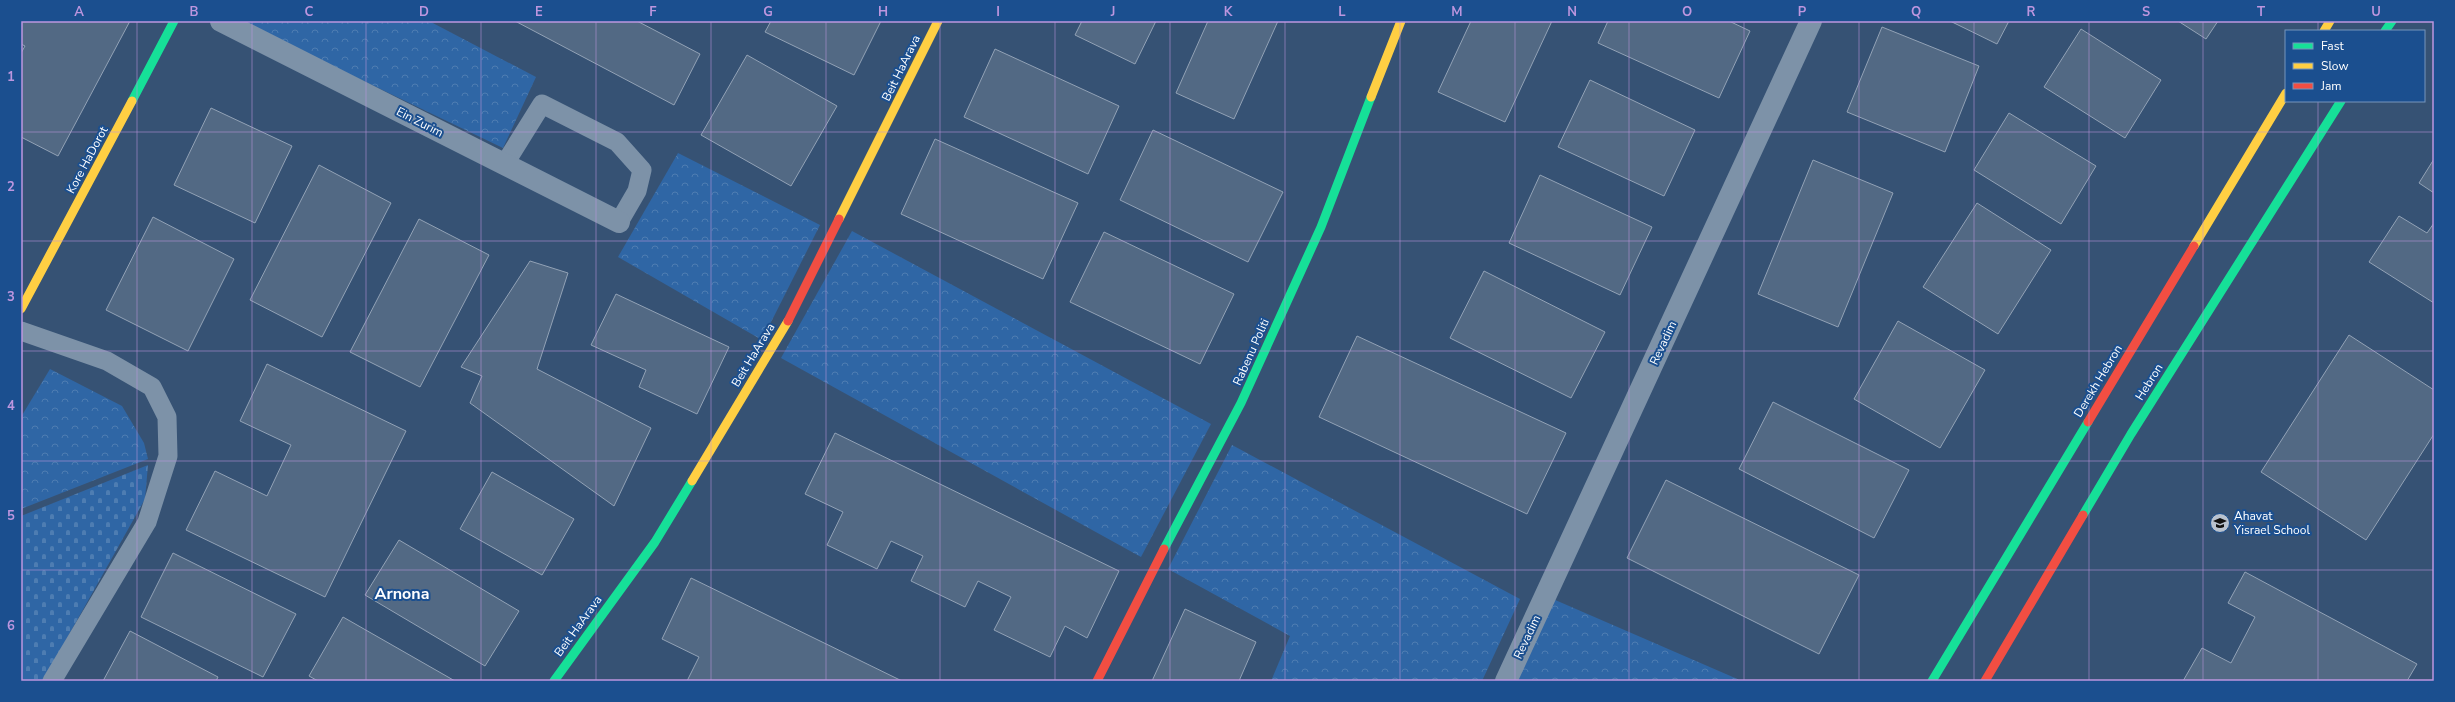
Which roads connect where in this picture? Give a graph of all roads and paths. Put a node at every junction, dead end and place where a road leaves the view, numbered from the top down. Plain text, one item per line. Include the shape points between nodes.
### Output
1 (174, 21) edge
2 (221, 21) edge
3 (938, 21) edge
4 (1401, 21) edge
5 (1811, 21) edge
6 (2330, 21) edge
7 (2392, 21) edge
8 (2325, 30) edge
9 (2386, 30) edge
10 (2285, 95) edge
11 (2340, 102) edge
12 (504, 165) junction
13 (619, 222) joint
14 (21, 309) edge
15 (21, 331) edge
16 (1510, 673) edge
17 (52, 681) edge
18 (554, 681) edge
19 (1097, 681) edge
20 (1932, 681) edge
21 (1985, 681) edge

1 - 14 main road, Kore HaDorot
2 - 12 street, Ein Zurim
3 - 18 main road, Beit HaArava via 791,316 655,542
4 - 19 main road, Rabenu Politi via 1321,227 1242,403 1188,502
5 - 16 street, Revadim
6 - 8 main road
7 - 9 main road
10 - 20 main road, Derekh Hebron
11 - 21 main road, Hebron via 2135,427
12 - 13 street, Ein Zurim
12 - 13 lane via 542,104 617,142 642,170 637,191
15 - 17 lane via 107,361 152,387 167,417 168,456 147,522

